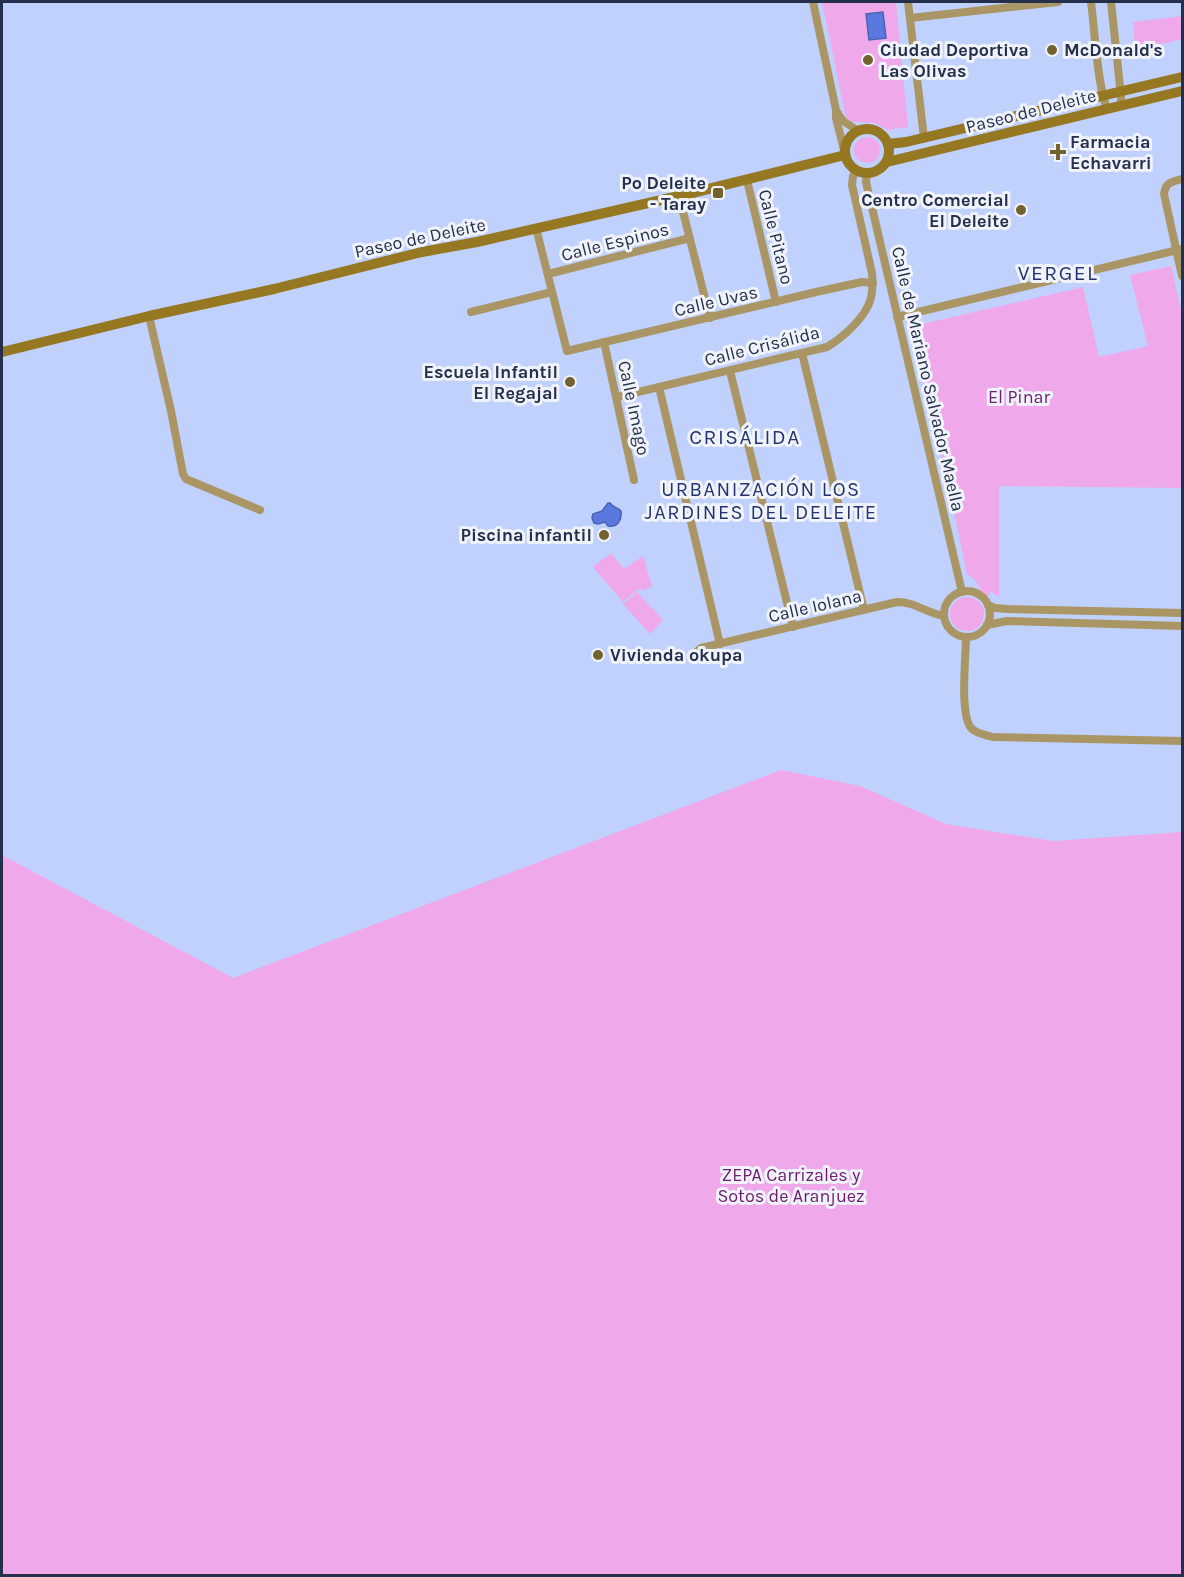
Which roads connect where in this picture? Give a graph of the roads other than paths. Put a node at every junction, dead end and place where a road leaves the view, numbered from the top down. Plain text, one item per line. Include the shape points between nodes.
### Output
1 (813, 2) edge
2 (908, 2) edge
3 (1058, 2) edge
4 (1091, 2) edge
5 (1111, 2) edge
6 (910, 18) junction
7 (1182, 77) edge
8 (1182, 91) edge
9 (1120, 92) junction
10 (1103, 96) junction
11 (1121, 106) junction
12 (1108, 109) junction
13 (836, 110) junction
14 (858, 130) junction
15 (924, 138) junction
16 (888, 144) junction
17 (845, 153) junction
18 (887, 162) junction
19 (862, 172) junction
20 (1182, 179) edge
21 (747, 180) junction
22 (679, 196) junction
23 (536, 228) junction
24 (690, 238) junction
25 (1179, 249) edge
26 (548, 274) junction
27 (1182, 276) edge
28 (873, 283) junction
29 (552, 292) junction
30 (776, 302) junction
31 (471, 312) dead end
32 (149, 316) junction
33 (897, 317) junction
34 (710, 318) junction
35 (604, 342) junction
36 (2, 352) edge
37 (802, 353) junction
38 (730, 371) junction
39 (659, 387) junction
40 (617, 397) junction
41 (634, 480) dead end
42 (260, 510) dead end
43 (962, 592) junction
44 (988, 605) junction
45 (864, 610) junction
46 (1182, 614) edge
47 (944, 616) junction
48 (987, 625) junction
49 (1182, 626) edge
50 (793, 627) junction
51 (966, 637) junction
52 (720, 644) junction
53 (693, 655) dead end
54 (1182, 741) edge

1 - 13 street
2 - 6 street
3 - 6 street
4 - 10 street
5 - 9 street
6 - 15 street
7 - 9 main road, Paseo de Deleite
8 - 11 main road, Paseo de Deleite
9 - 10 main road, Paseo de Deleite
9 - 11 street
10 - 12 street
10 - 15 main road, Paseo de Deleite
11 - 12 main road, Paseo de Deleite
12 - 18 main road, Paseo de Deleite
13 - 14 street via 843,121
13 - 17 street
14 - 16 main road via 880,132
14 - 17 main road via 848,139
15 - 16 main road, Paseo de Deleite
16 - 18 main road
17 - 19 main road via 848,162
17 - 21 main road, Paseo de Deleite
18 - 19 main road via 879,169
19 - 28 street, Calle Crisálida via 853,177 852,185
19 - 33 street, Calle de Mariano Salvador Maella
20 - 25 street via 1165,186 1164,194
21 - 22 main road, Paseo de Deleite
21 - 30 street, Calle Pitano
22 - 23 main road, Paseo de Deleite
22 - 24 street
23 - 26 street
23 - 32 main road, Paseo de Deleite
24 - 26 street, Calle Espinos
24 - 34 street
25 - 27 street
25 - 33 street
26 - 29 street
28 - 30 street, Calle Uvas via 862,282
28 - 37 street, Calle Crisálida via 869,305 846,333 836,342
29 - 31 street
29 - 35 street, Calle Uvas via 567,351
30 - 34 street, Calle Uvas
32 - 36 main road, Paseo de Deleite
32 - 42 street via 183,474 186,479
33 - 43 street, Calle de Mariano Salvador Maella
34 - 35 street, Calle Uvas
35 - 40 street, Calle Imago
37 - 38 street, Calle Crisálida
37 - 45 street
38 - 39 street, Calle Crisálida
38 - 50 street
39 - 40 street, Calle Crisálida
39 - 52 street
40 - 41 street, Calle Imago
43 - 44 street via 980,595
43 - 47 street via 951,598
44 - 46 street via 1007,609
44 - 48 street
45 - 47 street, Calle Iolana via 908,602
45 - 50 street, Calle Iolana
47 - 51 street via 949,628
48 - 49 street via 1007,621
48 - 51 street via 979,634
50 - 52 street, Calle Iolana
51 - 54 street via 964,709 971,728 981,735
52 - 53 street, Calle Iolana via 701,648

